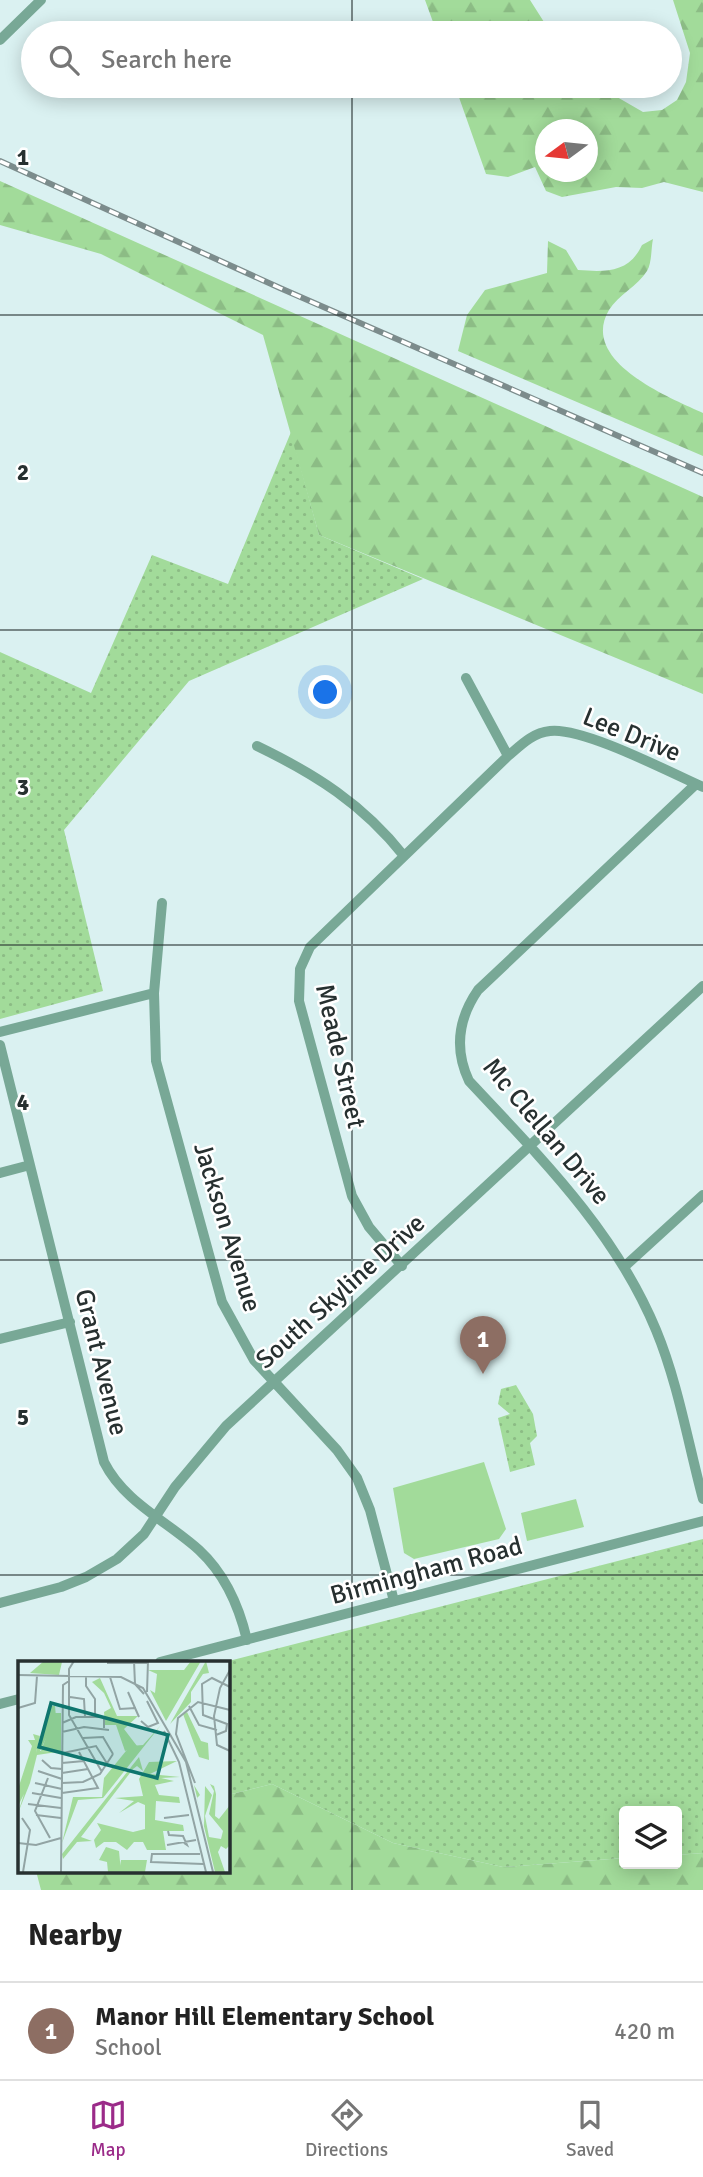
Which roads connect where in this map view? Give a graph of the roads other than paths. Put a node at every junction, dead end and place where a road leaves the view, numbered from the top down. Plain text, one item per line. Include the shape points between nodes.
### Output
1 (41, 0) edge
2 (0, 40) edge
3 (466, 678) dead end
4 (257, 746) dead end
5 (508, 756) junction
6 (700, 786) edge
7 (404, 856) junction
8 (162, 903) dead end
9 (703, 986) edge
10 (154, 993) junction
11 (0, 1031) edge
12 (0, 1045) edge
13 (531, 1147) junction
14 (30, 1165) junction
15 (0, 1173) edge
16 (703, 1195) edge
17 (402, 1266) junction
18 (624, 1267) junction
19 (70, 1322) junction
20 (0, 1339) edge
21 (274, 1382) junction
22 (703, 1499) edge
23 (156, 1516) junction
24 (703, 1521) edge
25 (394, 1601) junction
26 (0, 1603) edge
27 (247, 1640) junction
28 (164, 1661) edge
29 (18, 1699) edge
30 (0, 1704) edge

1 - 2 street
3 - 5 street
4 - 7 street via 344,795
5 - 6 street, Lee Drive via 537,735 565,731
5 - 7 street, Meade Street
6 - 13 street, Mc Clellan Drive via 478,990 464,1014 460,1054 469,1081
7 - 17 street, Meade Street via 314,941 298,985 352,1196 369,1227
8 - 10 street, Jackson Avenue
9 - 13 street, South Skyline Drive
10 - 11 street
10 - 21 street, Jackson Avenue via 160,1086 183,1153 222,1302 241,1341
12 - 14 street, Grant Avenue
13 - 17 street, South Skyline Drive
13 - 18 street, Mc Clellan Drive via 576,1196
14 - 15 street
14 - 19 street, Grant Avenue
16 - 18 street
17 - 21 street, South Skyline Drive
18 - 22 street, Mc Clellan Drive via 667,1359
19 - 20 street
19 - 23 street, Grant Avenue via 104,1462 119,1486
21 - 23 street, South Skyline Drive via 199,1455
21 - 25 street, Jackson Avenue via 337,1450 356,1478 370,1510
23 - 26 street, South Skyline Drive via 131,1547 102,1569 61,1587
23 - 27 street, Grant Avenue via 212,1564 234,1600
24 - 25 street, Birmingham Road
25 - 27 street, Birmingham Road
27 - 28 street, Birmingham Road
29 - 30 street

